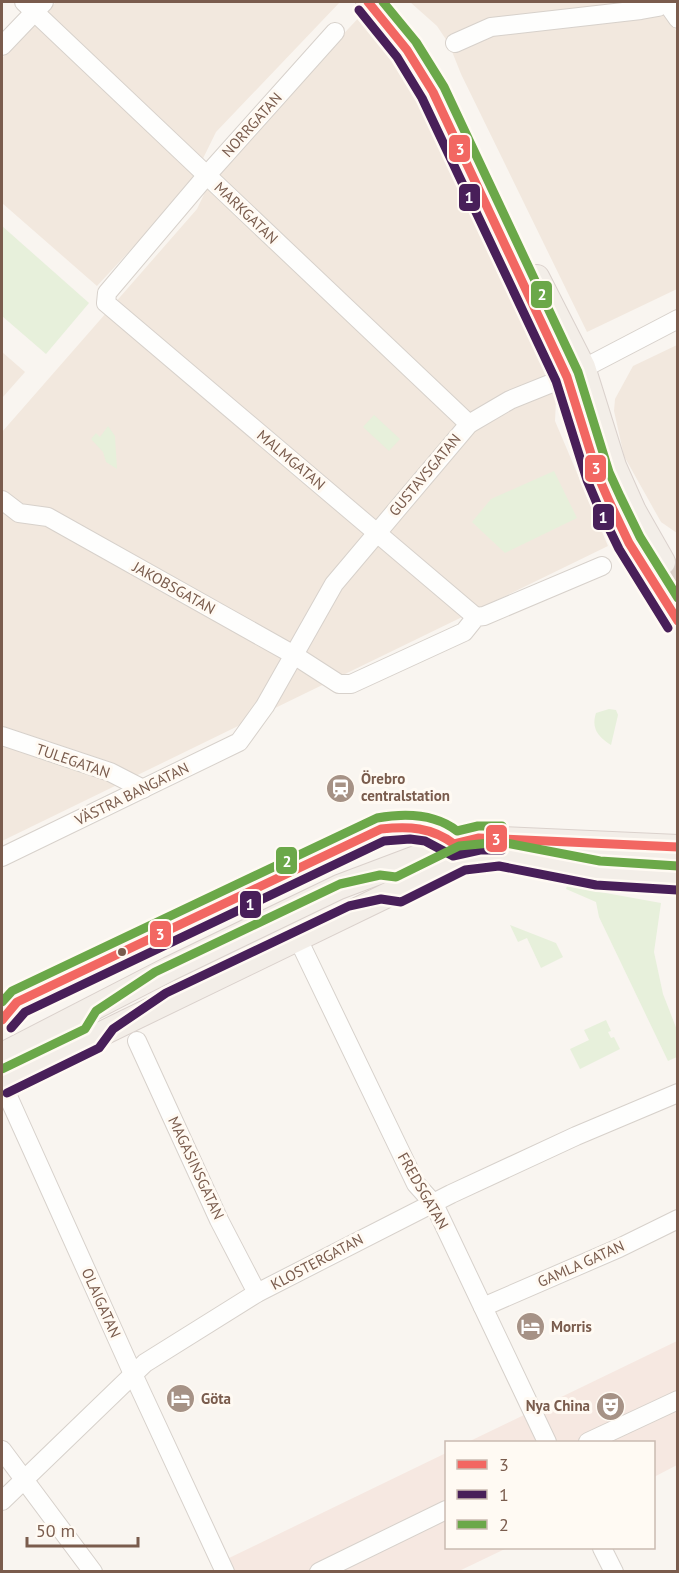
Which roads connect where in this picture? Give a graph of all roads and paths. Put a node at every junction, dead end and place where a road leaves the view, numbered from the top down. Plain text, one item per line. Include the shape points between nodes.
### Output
1 (368, 2) edge
2 (388, 2) edge
3 (666, 2) edge
4 (34, 5) edge
5 (678, 19) edge
6 (335, 32) dead end
7 (455, 43) dead end
8 (2, 46) edge
9 (207, 175) junction
10 (106, 303) joint
11 (678, 319) edge
12 (575, 372) junction
13 (469, 424) junction
14 (2, 500) edge
15 (377, 532) junction
16 (653, 565) tunnel mouth
17 (602, 566) dead end
18 (476, 617) junction
19 (294, 655) junction
20 (255, 722) joint
21 (2, 736) edge
22 (143, 789) junction
23 (603, 843) junction
24 (678, 847) edge
25 (2, 857) edge
26 (572, 870) junction
27 (678, 878) edge
28 (298, 939) junction
29 (136, 1041) dead end
30 (2, 1055) edge
31 (2, 1082) edge
32 (678, 1093) edge
33 (434, 1204) junction
34 (678, 1219) edge
35 (258, 1293) junction
36 (483, 1307) junction
37 (133, 1374) junction
38 (678, 1400) edge
39 (546, 1441) edge
40 (592, 1441) edge
41 (2, 1450) edge
42 (24, 1480) junction
43 (2, 1501) edge
44 (445, 1511) edge
45 (602, 1549) edge
46 (93, 1572) edge
47 (225, 1572) edge
48 (319, 1572) edge
49 (614, 1572) edge

1 - 12 main road via 407,50 434,92
2 - 12 main road via 430,59
3 - 5 street
3 - 7 street via 641,10 491,27
4 - 8 street
4 - 9 street, MARKGATAN
6 - 9 street, NORRGATAN
9 - 10 street, NORRGATAN via 107,292
9 - 13 street, MARKGATAN
10 - 15 street, MALMGATAN
11 - 12 street, GUSTAVSGATAN
12 - 13 street, GUSTAVSGATAN via 510,400
12 - 16 main road via 598,476 629,543
13 - 15 street, GUSTAVSGATAN
14 - 19 street, JAKOBSGATAN via 19,513 48,517
15 - 18 street, MALMGATAN
15 - 19 street, GUSTAVSGATAN via 334,584
17 - 18 street
18 - 19 street, JAKOBSGATAN via 464,632 351,684 339,684
19 - 20 street, GUSTAVSGATAN
20 - 22 street, VÄSTRA BANGATAN via 239,742
21 - 22 street, TULEGATAN via 110,772
22 - 25 street, VÄSTRA BANGATAN
23 - 24 main road
23 - 26 main road via 594,860
23 - 30 main road via 479,838 445,847 339,887
26 - 27 main road
26 - 28 main road via 500,854 462,858
28 - 31 main road
28 - 33 street, FREDSGATAN via 416,1184
29 - 35 street, MAGASINSGATAN via 219,1220
31 - 37 street, OLAIGATAN
32 - 33 street, KLOSTERGATAN
33 - 35 street, KLOSTERGATAN
33 - 36 street, FREDSGATAN
34 - 36 street, GAMLA GATAN
35 - 37 street, KLOSTERGATAN
36 - 39 street, FREDSGATAN
37 - 42 street, KLOSTERGATAN
37 - 47 street, OLAIGATAN
38 - 40 street
41 - 42 street
42 - 43 street, KLOSTERGATAN
42 - 46 street
44 - 48 street
45 - 49 street

